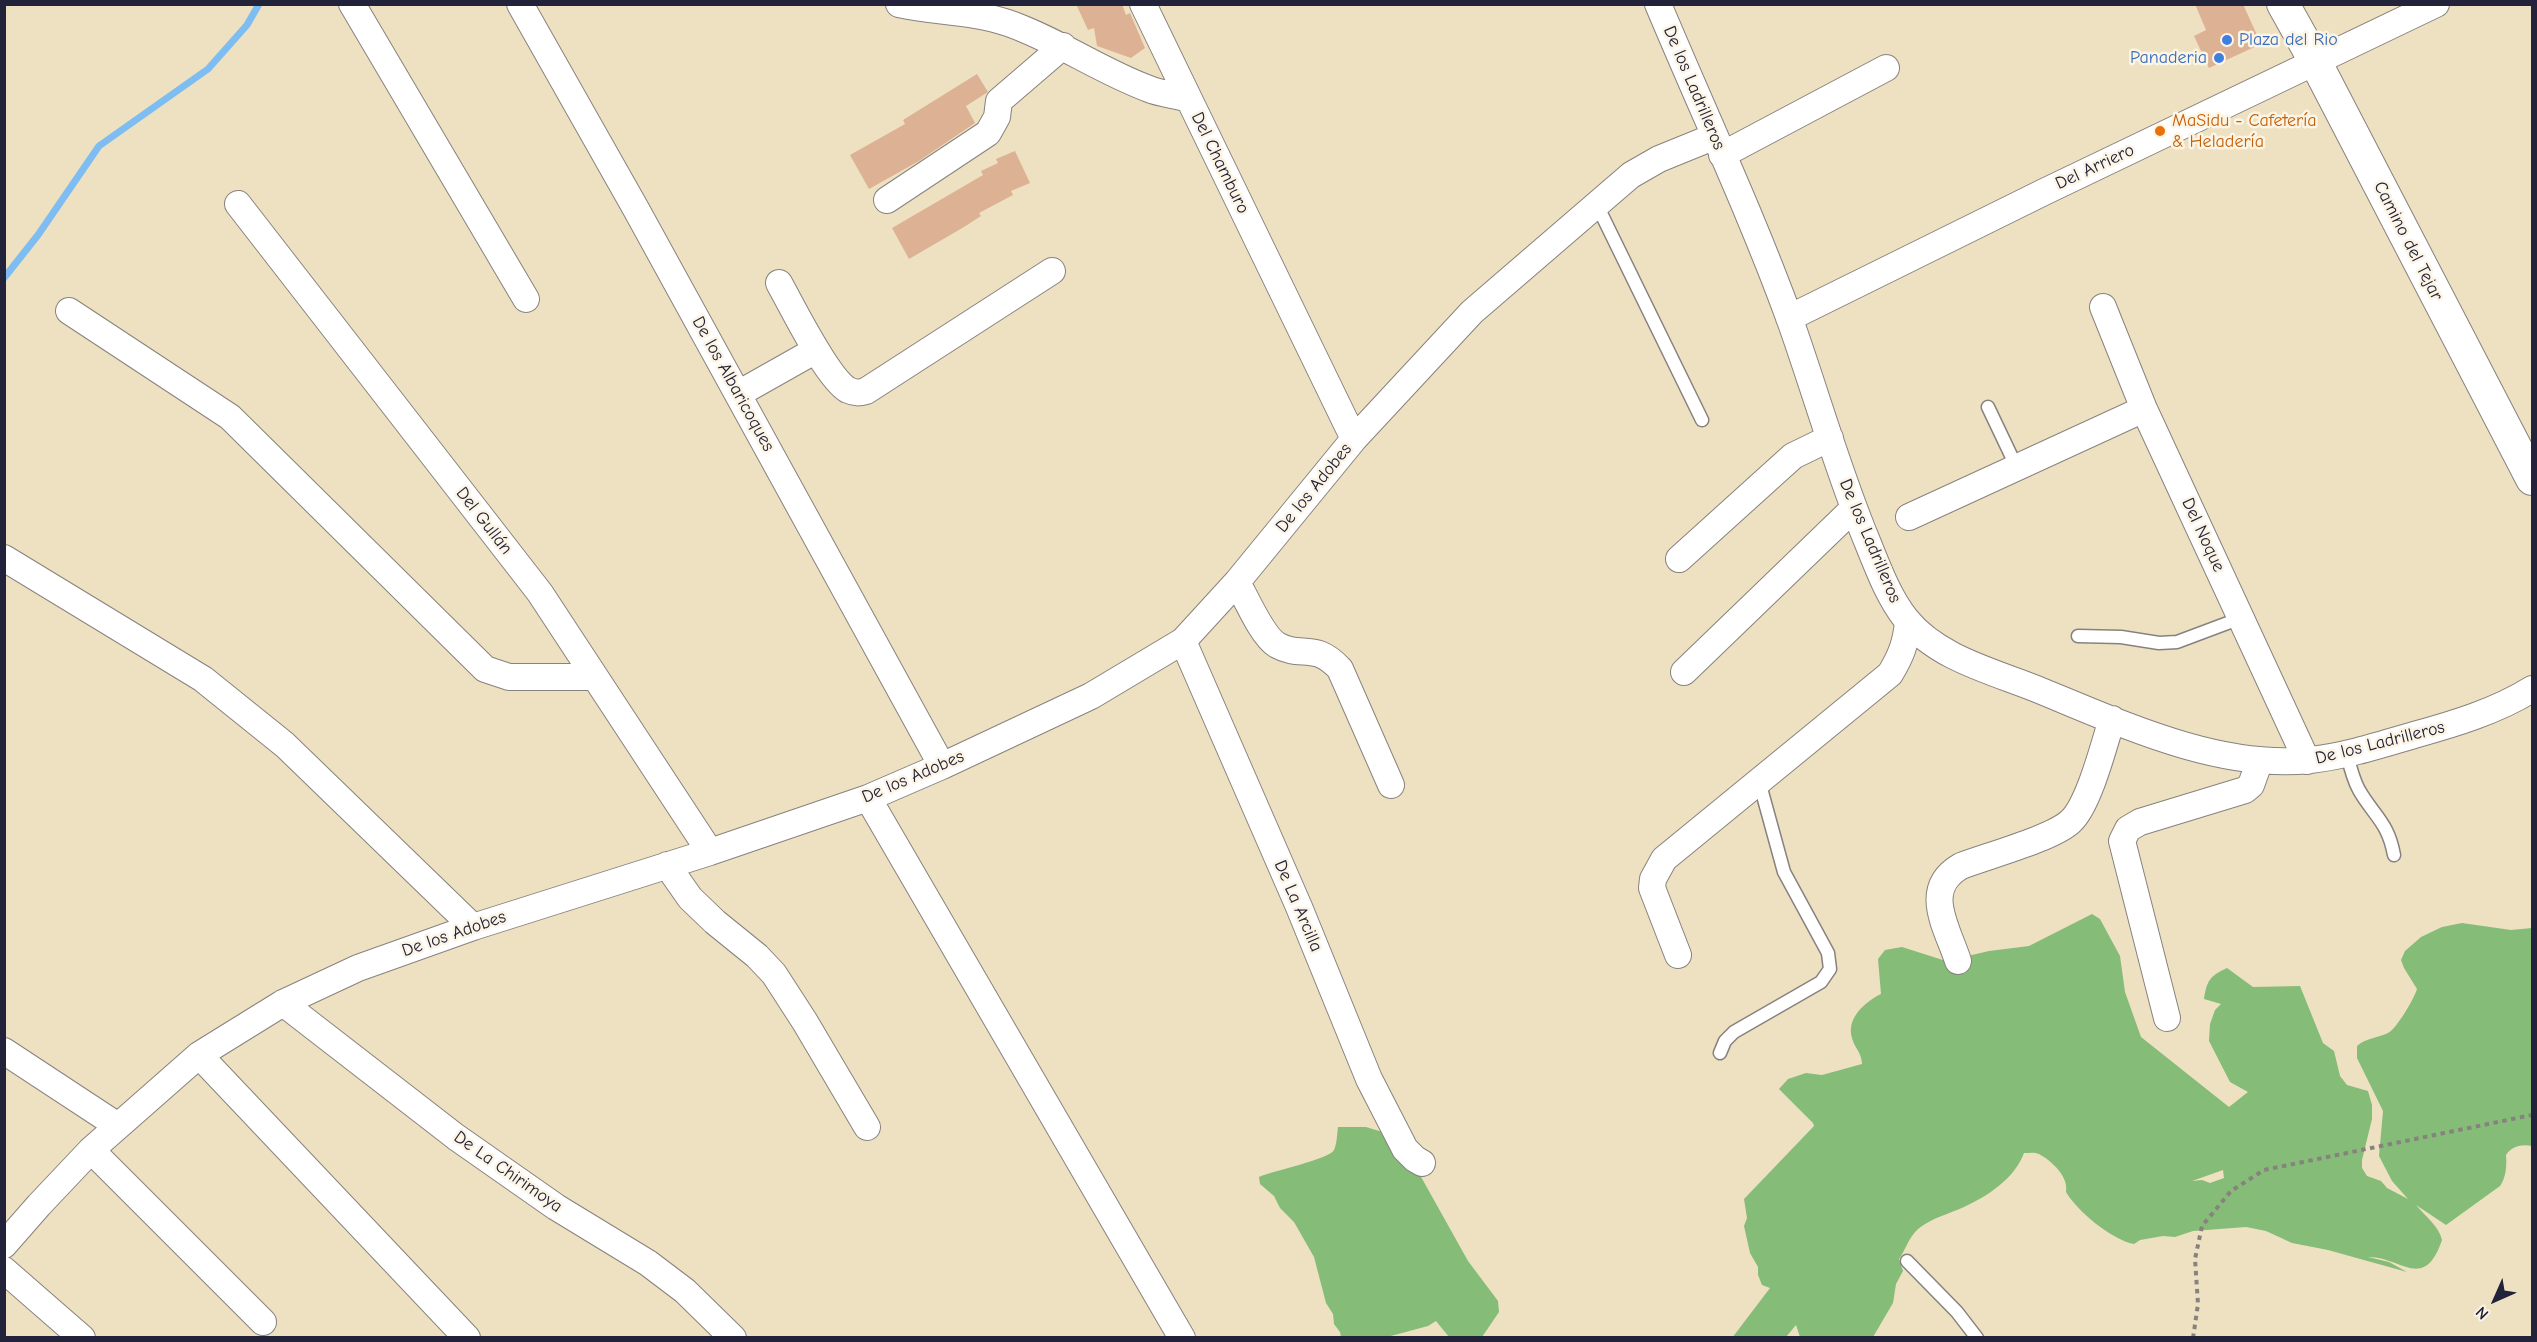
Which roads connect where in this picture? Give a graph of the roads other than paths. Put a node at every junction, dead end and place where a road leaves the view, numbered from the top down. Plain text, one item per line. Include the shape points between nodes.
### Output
1 (352, 4) edge
2 (520, 4) edge
3 (899, 4) edge
4 (1143, 4) edge
5 (1658, 4) edge
6 (2283, 4) edge
7 (2436, 4) edge
8 (952, 9) edge
9 (982, 10) edge
10 (1063, 46) junction
11 (2316, 63) junction
12 (1886, 68) dead end
13 (1189, 99) junction
14 (1718, 146) junction
15 (887, 200) dead end
16 (1596, 203) junction
17 (238, 204) dead end
18 (1052, 271) dead end
19 (779, 283) dead end
20 (526, 299) dead end
21 (2103, 308) dead end
22 (69, 310) dead end
23 (1789, 318) junction
24 (816, 350) junction
25 (738, 394) junction
26 (1988, 406) dead end
27 (2144, 409) junction
28 (1702, 420) dead end
29 (1830, 438) junction
30 (1354, 439) junction
31 (2017, 468) junction
32 (2532, 479) edge
33 (1854, 508) junction
34 (1909, 517) dead end
35 (4, 558) edge
36 (1679, 560) dead end
37 (1237, 582) junction
38 (2241, 618) junction
39 (1908, 622) junction
40 (2078, 636) dead end
41 (1184, 641) junction
42 (1684, 672) dead end
43 (595, 677) junction
44 (2532, 689) edge
45 (2112, 720) junction
46 (2347, 754) junction
47 (2260, 760) junction
48 (2307, 761) junction
49 (942, 766) junction
50 (1759, 781) junction
51 (1391, 785) dead end
52 (868, 798) junction
53 (710, 852) junction
54 (2394, 855) dead end
55 (667, 865) junction
56 (473, 927) junction
57 (1678, 955) dead end
58 (1958, 961) dead end
59 (283, 1004) junction
60 (2167, 1018) dead end
61 (4, 1051) edge
62 (1720, 1053) dead end
63 (199, 1055) junction
64 (118, 1126) junction
65 (867, 1127) dead end
66 (91, 1150) junction
67 (1422, 1163) dead end
68 (4, 1245) edge
69 (1906, 1261) dead end
70 (4, 1270) edge
71 (262, 1322) dead end
72 (82, 1338) edge
73 (467, 1338) edge
74 (733, 1338) edge
75 (1182, 1338) edge
76 (1977, 1338) edge

1 - 20 street
2 - 25 street, De los Albaricoques
3 - 8 street, Del Chamburo
4 - 13 street
5 - 14 street, De los Ladrilleros
6 - 11 street, Camino del Tejar
7 - 11 street, Del Arriero
8 - 9 street, Del Chamburo
9 - 10 street, Del Chamburo
10 - 13 street, Del Chamburo via 1149,89
10 - 15 street via 999,101 997,117 988,132
11 - 23 street, Del Arriero
11 - 32 street, Camino del Tejar
12 - 14 street, De los Adobes
13 - 30 street, Del Chamburo
14 - 16 street, De los Adobes via 1659,159
14 - 23 street, De los Ladrilleros
16 - 28 lane
16 - 30 street, De los Adobes via 1472,312
17 - 43 street, Del Gullán via 540,593
18 - 24 street via 866,391 846,389
19 - 24 street
21 - 27 street, Del Noque
22 - 43 street via 230,417 485,669 509,677
23 - 29 street, De los Ladrilleros
24 - 25 street
25 - 49 street, De los Albaricoques
26 - 31 lane
27 - 31 street
27 - 38 street, Del Noque
29 - 33 street, De los Ladrilleros
29 - 36 street via 1793,456
30 - 37 street, De los Adobes
31 - 34 street
33 - 39 street, De los Ladrilleros via 1891,599
33 - 42 street
35 - 56 street via 202,679 285,745
37 - 41 street, De los Adobes
37 - 51 street via 1276,644 1320,652 1340,669
38 - 40 lane via 2177,642
38 - 48 street, Del Noque
39 - 45 street, De los Ladrilleros via 1931,642 1958,657
39 - 50 street via 1906,643 1890,674
41 - 49 street, De los Adobes via 1091,696
41 - 67 street, De La Arcilla via 1369,1079 1405,1149
43 - 53 street, Del Gullán
44 - 46 street, De los Ladrilleros via 2453,724
45 - 47 street, De los Ladrilleros via 2179,743
45 - 58 street via 2073,820 2058,832 1961,866 1949,873 1940,886 1938,901
46 - 48 street, De los Ladrilleros
46 - 54 lane via 2360,792 2388,830
47 - 48 street, De los Ladrilleros
47 - 60 street via 2251,785 2245,790 2140,822 2128,829 2122,841
49 - 52 street, De los Adobes
50 - 57 street via 1657,869 1652,888
50 - 62 lane via 1784,872 1828,953 1830,969 1821,982 1734,1032
52 - 53 street, De los Adobes
52 - 75 street
53 - 55 street, De los Adobes
55 - 56 street, De los Adobes
55 - 65 street via 690,898 774,974
56 - 59 street, De los Adobes via 358,968
59 - 63 street, De los Adobes
59 - 74 street, De La Chirimoya via 456,1137 556,1207 657,1270 685,1291
61 - 64 street
63 - 64 street, De los Adobes
63 - 73 street
64 - 66 street, De los Adobes
66 - 68 street, De los Adobes
66 - 71 street
69 - 76 lane
70 - 72 street

